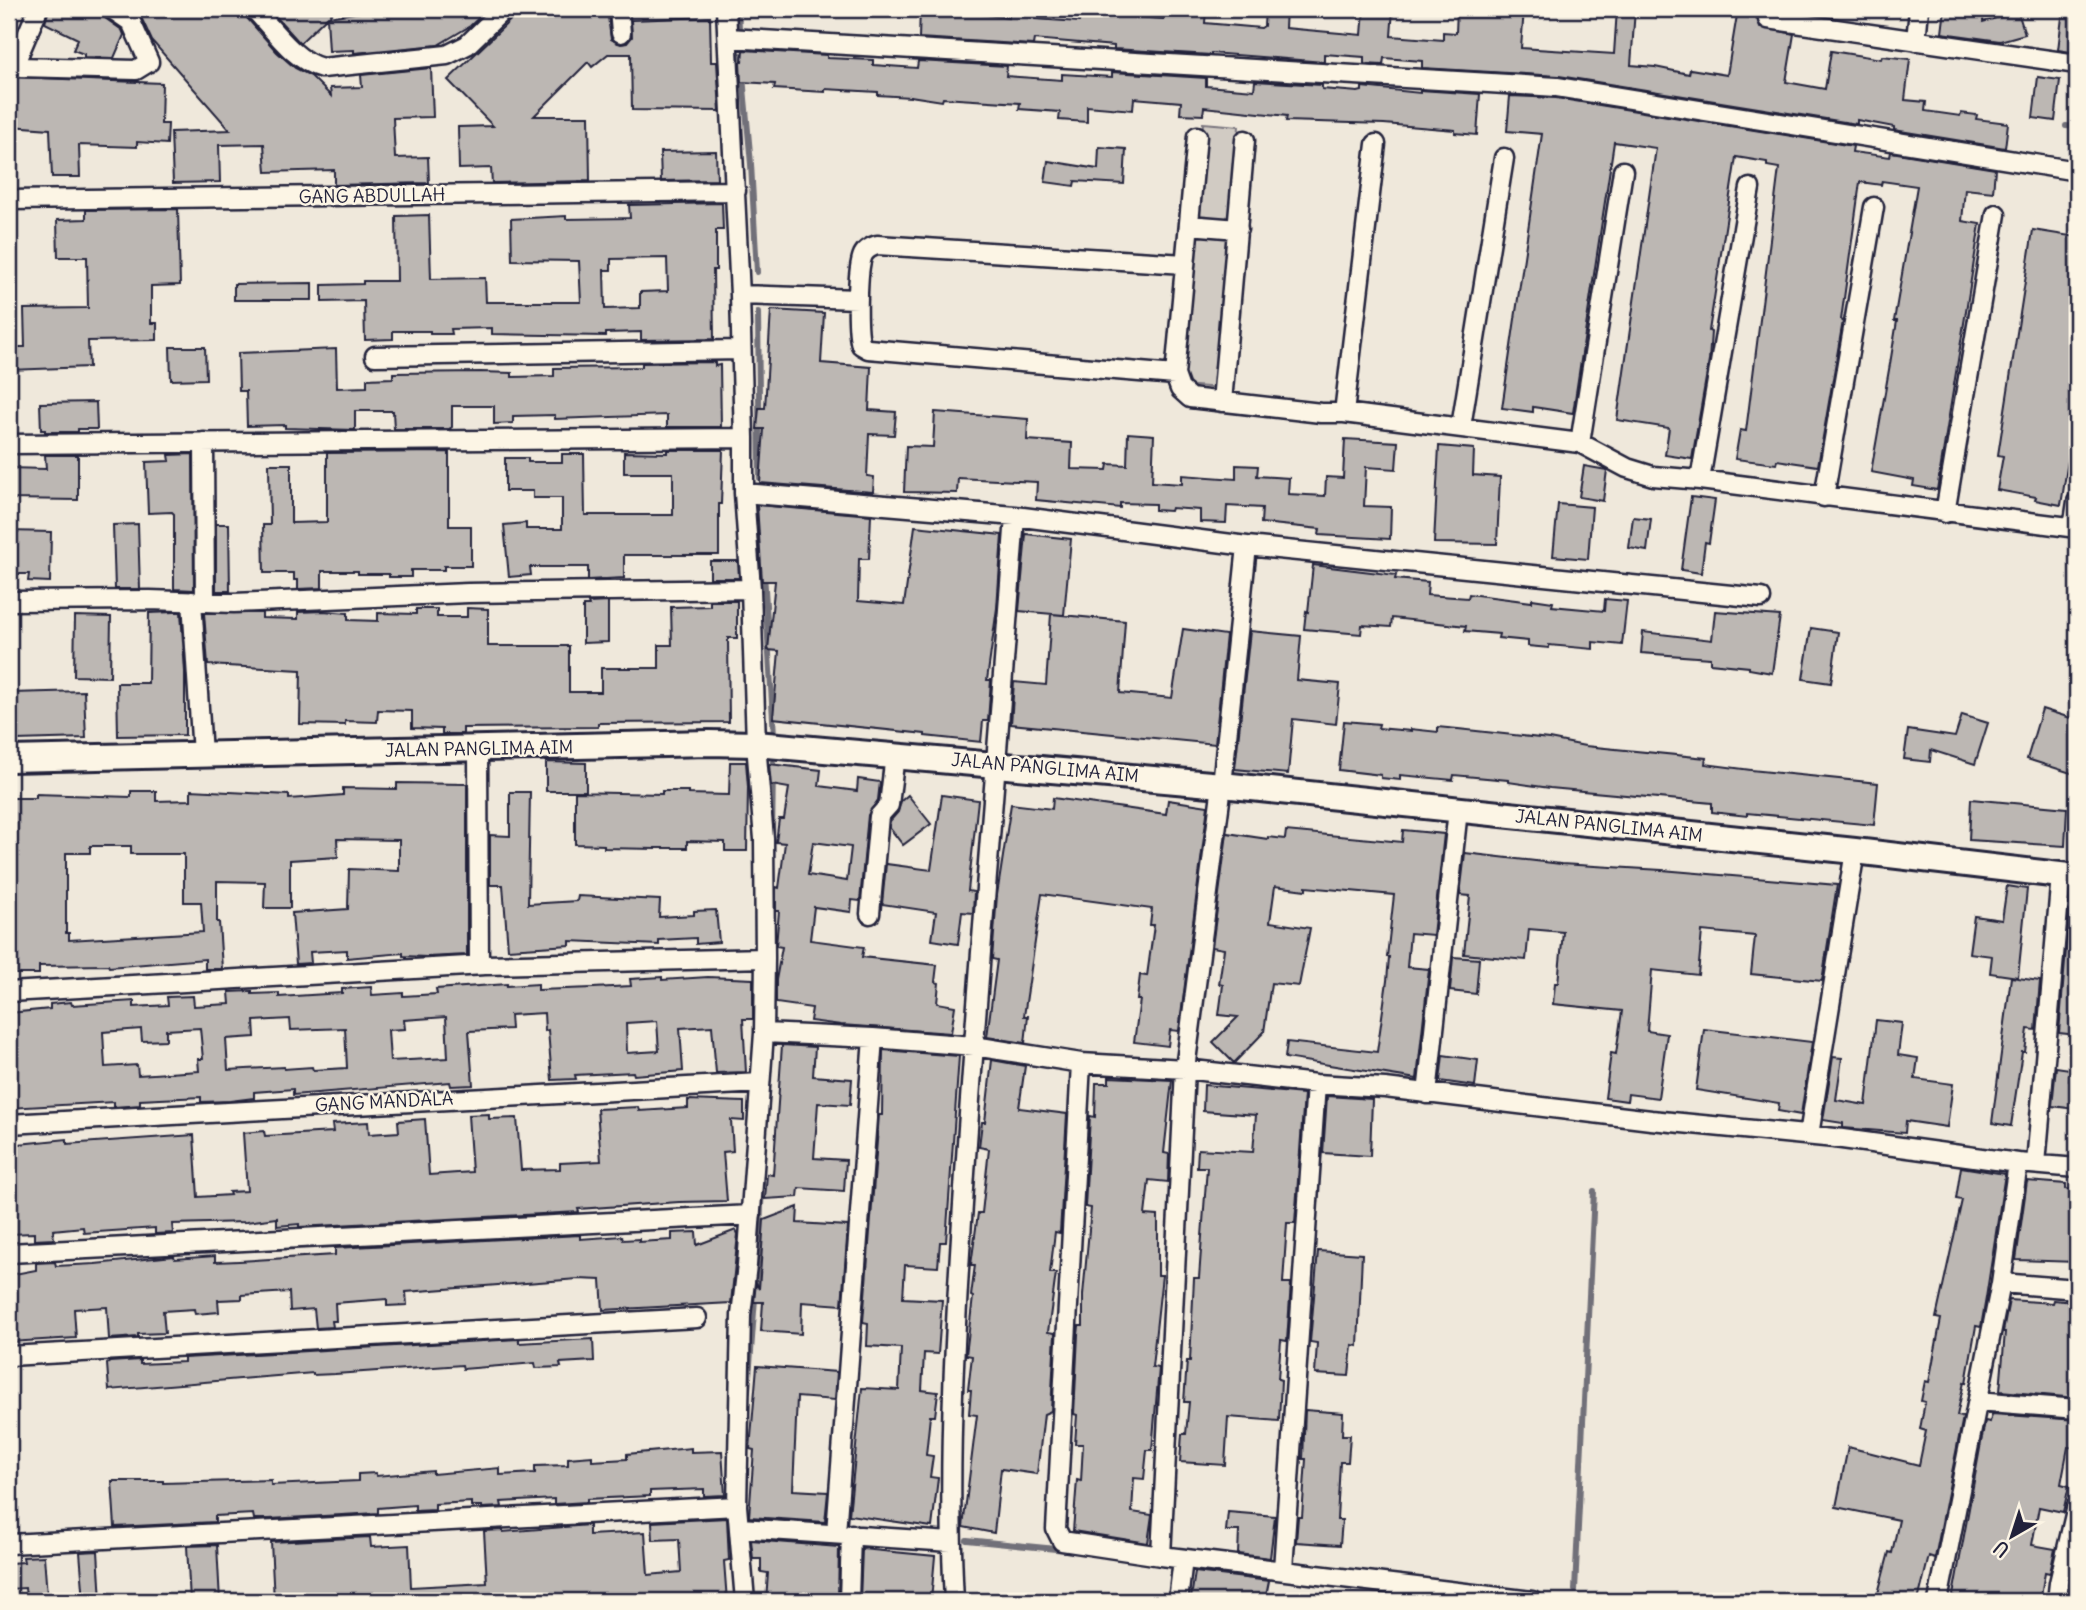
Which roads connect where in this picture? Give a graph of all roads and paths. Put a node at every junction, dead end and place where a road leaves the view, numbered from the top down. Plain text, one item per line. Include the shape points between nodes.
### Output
1 (38, 9) edge
2 (112, 9) edge
3 (254, 9) edge
4 (504, 9) edge
5 (619, 9) edge
6 (726, 9) edge
7 (1919, 9) edge
8 (1768, 19) dead end
9 (621, 33) dead end
10 (727, 37) junction
11 (1916, 41) junction
12 (2077, 64) edge
13 (1197, 136) dead end
14 (1245, 140) dead end
15 (1376, 144) dead end
16 (1504, 158) dead end
17 (1623, 171) dead end
18 (2077, 171) edge
19 (1750, 188) dead end
20 (736, 191) junction
21 (9, 200) edge
22 (1874, 207) dead end
23 (1996, 214) dead end
24 (1189, 225) junction
25 (1238, 229) junction
26 (1185, 264) junction
27 (740, 295) junction
28 (858, 299) junction
29 (741, 350) junction
30 (375, 356) dead end
31 (1175, 375) junction
32 (1222, 402) junction
33 (1344, 414) junction
34 (1461, 427) junction
35 (744, 438) junction
36 (204, 442) junction
37 (1580, 443) junction
38 (9, 444) edge
39 (1700, 480) junction
40 (744, 493) junction
41 (1824, 497) junction
42 (2077, 502) edge
43 (1945, 513) junction
44 (1016, 516) junction
45 (2075, 528) edge
46 (1247, 546) junction
47 (751, 589) junction
48 (1761, 598) dead end
49 (9, 601) edge
50 (199, 602) junction
51 (756, 744) junction
52 (478, 749) junction
53 (202, 754) junction
54 (895, 755) junction
55 (9, 759) edge
56 (998, 763) junction
57 (1222, 785) junction
58 (1458, 810) junction
59 (1856, 851) junction
60 (2069, 876) edge
61 (870, 914) dead end
62 (765, 958) junction
63 (480, 965) junction
64 (9, 992) edge
65 (764, 1033) junction
66 (873, 1038) junction
67 (974, 1046) junction
68 (1081, 1063) junction
69 (1185, 1069) junction
70 (760, 1083) junction
71 (1316, 1084) junction
72 (1427, 1094) junction
73 (9, 1124) edge
74 (1809, 1135) junction
75 (2018, 1163) junction
76 (2036, 1164) junction
77 (2077, 1168) edge
78 (751, 1215) junction
79 (9, 1253) edge
80 (2001, 1283) junction
81 (2077, 1289) edge
82 (697, 1318) dead end
83 (9, 1356) edge
84 (1978, 1401) junction
85 (2077, 1409) edge
86 (737, 1506) junction
87 (2077, 1506) edge
88 (740, 1528) junction
89 (843, 1534) junction
90 (951, 1542) junction
91 (9, 1544) edge
92 (1161, 1556) junction
93 (1183, 1559) junction
94 (1283, 1569) junction
95 (745, 1601) edge
96 (849, 1601) edge
97 (954, 1601) edge
98 (1178, 1601) edge
99 (1532, 1601) edge
100 (1938, 1601) edge
101 (2057, 1601) edge

1 - 2 street via 16,61 19,67 136,70 149,62 148,55 131,22
3 - 4 street via 300,57 322,68 447,55 467,45
5 - 9 street
6 - 10 street
7 - 11 street
8 - 11 street
10 - 18 street via 1557,88
10 - 20 street
11 - 12 street
13 - 24 street
14 - 25 street
15 - 33 street
16 - 34 street
17 - 37 street
19 - 39 street
20 - 21 street, GANG ABDULLAH
20 - 27 street
22 - 41 street
23 - 43 street
24 - 25 street
24 - 26 street
25 - 32 street
26 - 28 street via 877,245 862,256
26 - 31 street
27 - 28 street
27 - 29 street
28 - 31 street via 858,336 868,349
29 - 30 street
29 - 35 street
31 - 32 street via 1190,398
32 - 33 street
33 - 34 street
34 - 37 street
35 - 36 street
35 - 40 street
36 - 38 street
36 - 50 street
37 - 39 street via 1627,468 1653,476
39 - 41 street
40 - 44 street
40 - 47 street
41 - 43 street
42 - 45 street
43 - 45 street
44 - 46 street
44 - 56 street
46 - 48 street
46 - 57 street
47 - 50 street
47 - 51 street
49 - 50 street
50 - 53 street
51 - 52 street, JALAN PANGLIMA AIM
51 - 54 street, JALAN PANGLIMA AIM
51 - 62 street via 764,839
52 - 53 street, JALAN PANGLIMA AIM
52 - 63 street
53 - 55 street, JALAN PANGLIMA AIM
54 - 56 street, JALAN PANGLIMA AIM
54 - 61 street via 889,805 879,816
56 - 57 street, JALAN PANGLIMA AIM
56 - 67 street
57 - 58 street, JALAN PANGLIMA AIM
57 - 69 street
58 - 59 street, JALAN PANGLIMA AIM
58 - 72 street
59 - 60 street, JALAN PANGLIMA AIM
59 - 74 street
60 - 76 street
62 - 63 street
62 - 65 street
63 - 64 street
65 - 66 street
65 - 70 street
66 - 67 street
66 - 89 street
67 - 68 street
67 - 90 street via 957,1300
68 - 69 street
68 - 92 street via 1056,1529 1062,1541 1071,1545
69 - 71 street
69 - 92 street
70 - 73 street, GANG MANDALA
70 - 78 street
71 - 72 street
71 - 94 street
72 - 74 street
74 - 75 street
75 - 76 street
75 - 80 street
76 - 77 street
78 - 79 street
78 - 86 street via 741,1315
80 - 81 street
80 - 84 street
82 - 83 street
84 - 85 street
84 - 100 street
86 - 88 street
86 - 91 street
87 - 101 street
88 - 89 street
88 - 95 street
89 - 90 street
89 - 96 street
90 - 97 street
92 - 93 street
93 - 94 street
93 - 98 street
94 - 99 street

